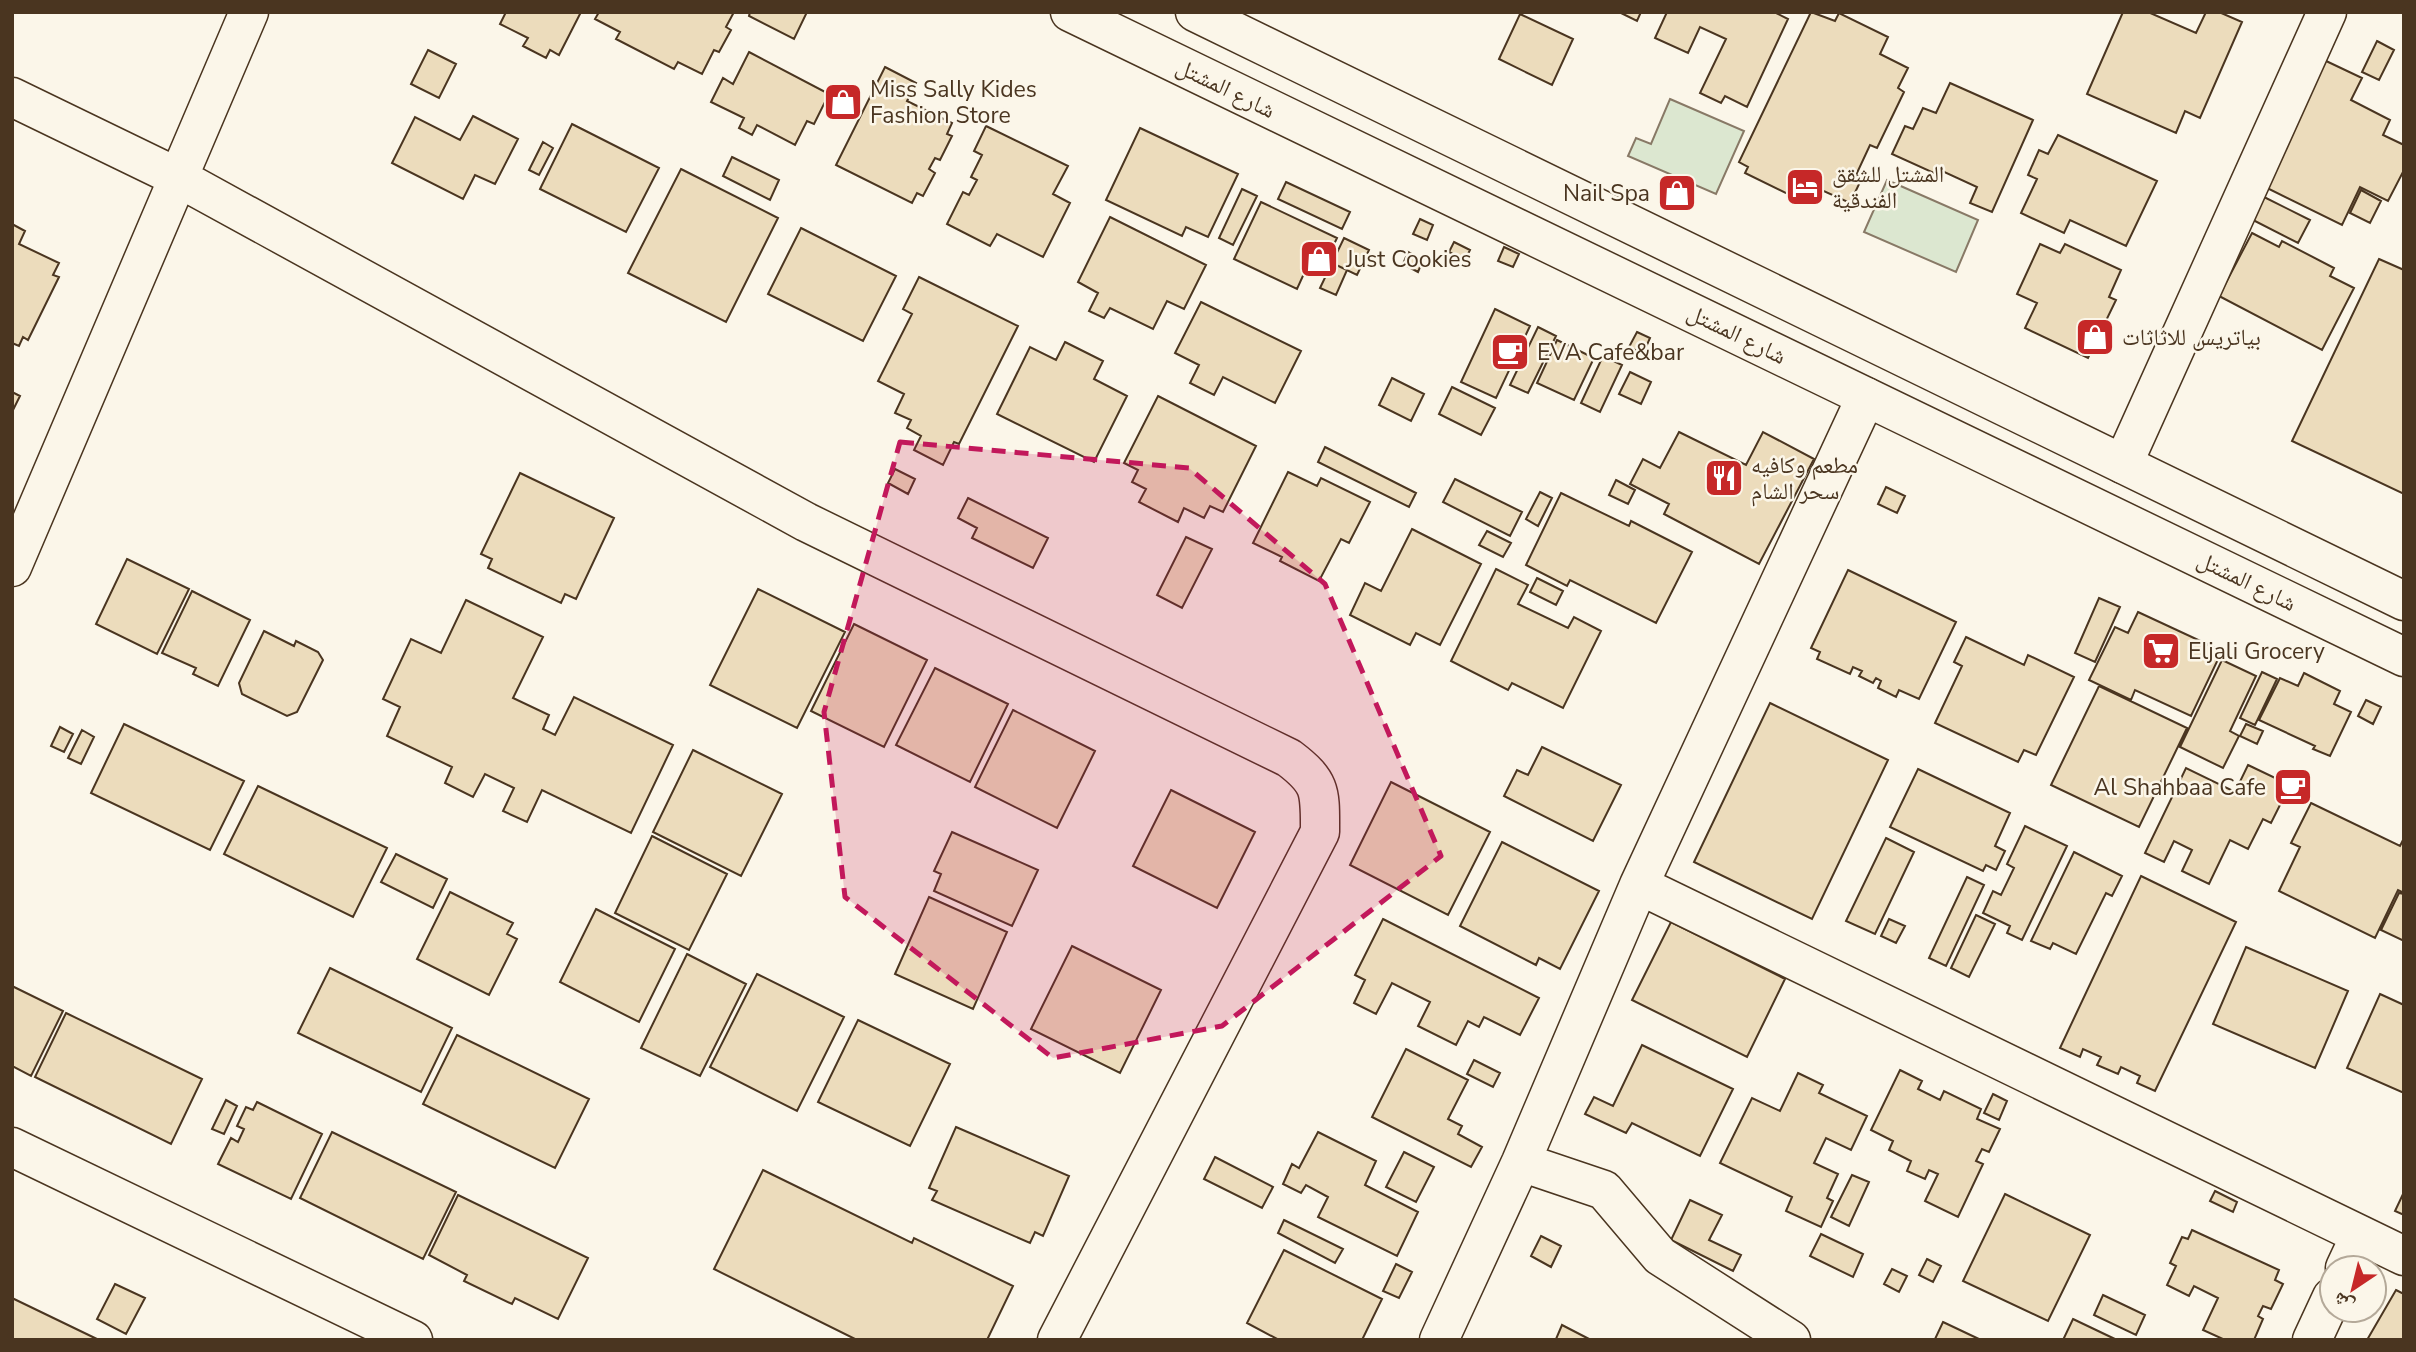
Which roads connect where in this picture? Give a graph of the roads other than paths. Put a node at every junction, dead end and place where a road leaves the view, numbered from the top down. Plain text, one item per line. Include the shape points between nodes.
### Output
1 (249, 12) edge
2 (1070, 12) edge
3 (1195, 12) edge
4 (2327, 12) edge
5 (12, 97) edge
6 (177, 177) junction
7 (1866, 397) junction
8 (2123, 464) junction
9 (12, 567) edge
10 (2404, 601) edge
11 (2404, 657) edge
12 (1639, 885) junction
13 (12, 1147) edge
14 (1521, 1162) junction
15 (2353, 1252) edge
16 (2404, 1256) edge
17 (2319, 1324) edge
18 (413, 1340) edge
19 (1057, 1340) edge
20 (1439, 1340) edge
21 (1791, 1340) edge
22 (2312, 1340) edge

1 - 6 street
2 - 7 street, شارع المشتل
3 - 8 street
4 - 8 street
5 - 6 street
6 - 9 street
6 - 19 street via 806,522 1289,758 1311,774 1320,798 1320,832
7 - 11 street, شارع المشتل
7 - 12 street
8 - 10 street
12 - 14 street
12 - 15 street
13 - 18 street
14 - 20 street
14 - 21 street via 1604,1190 1660,1256
15 - 16 street
17 - 22 street

